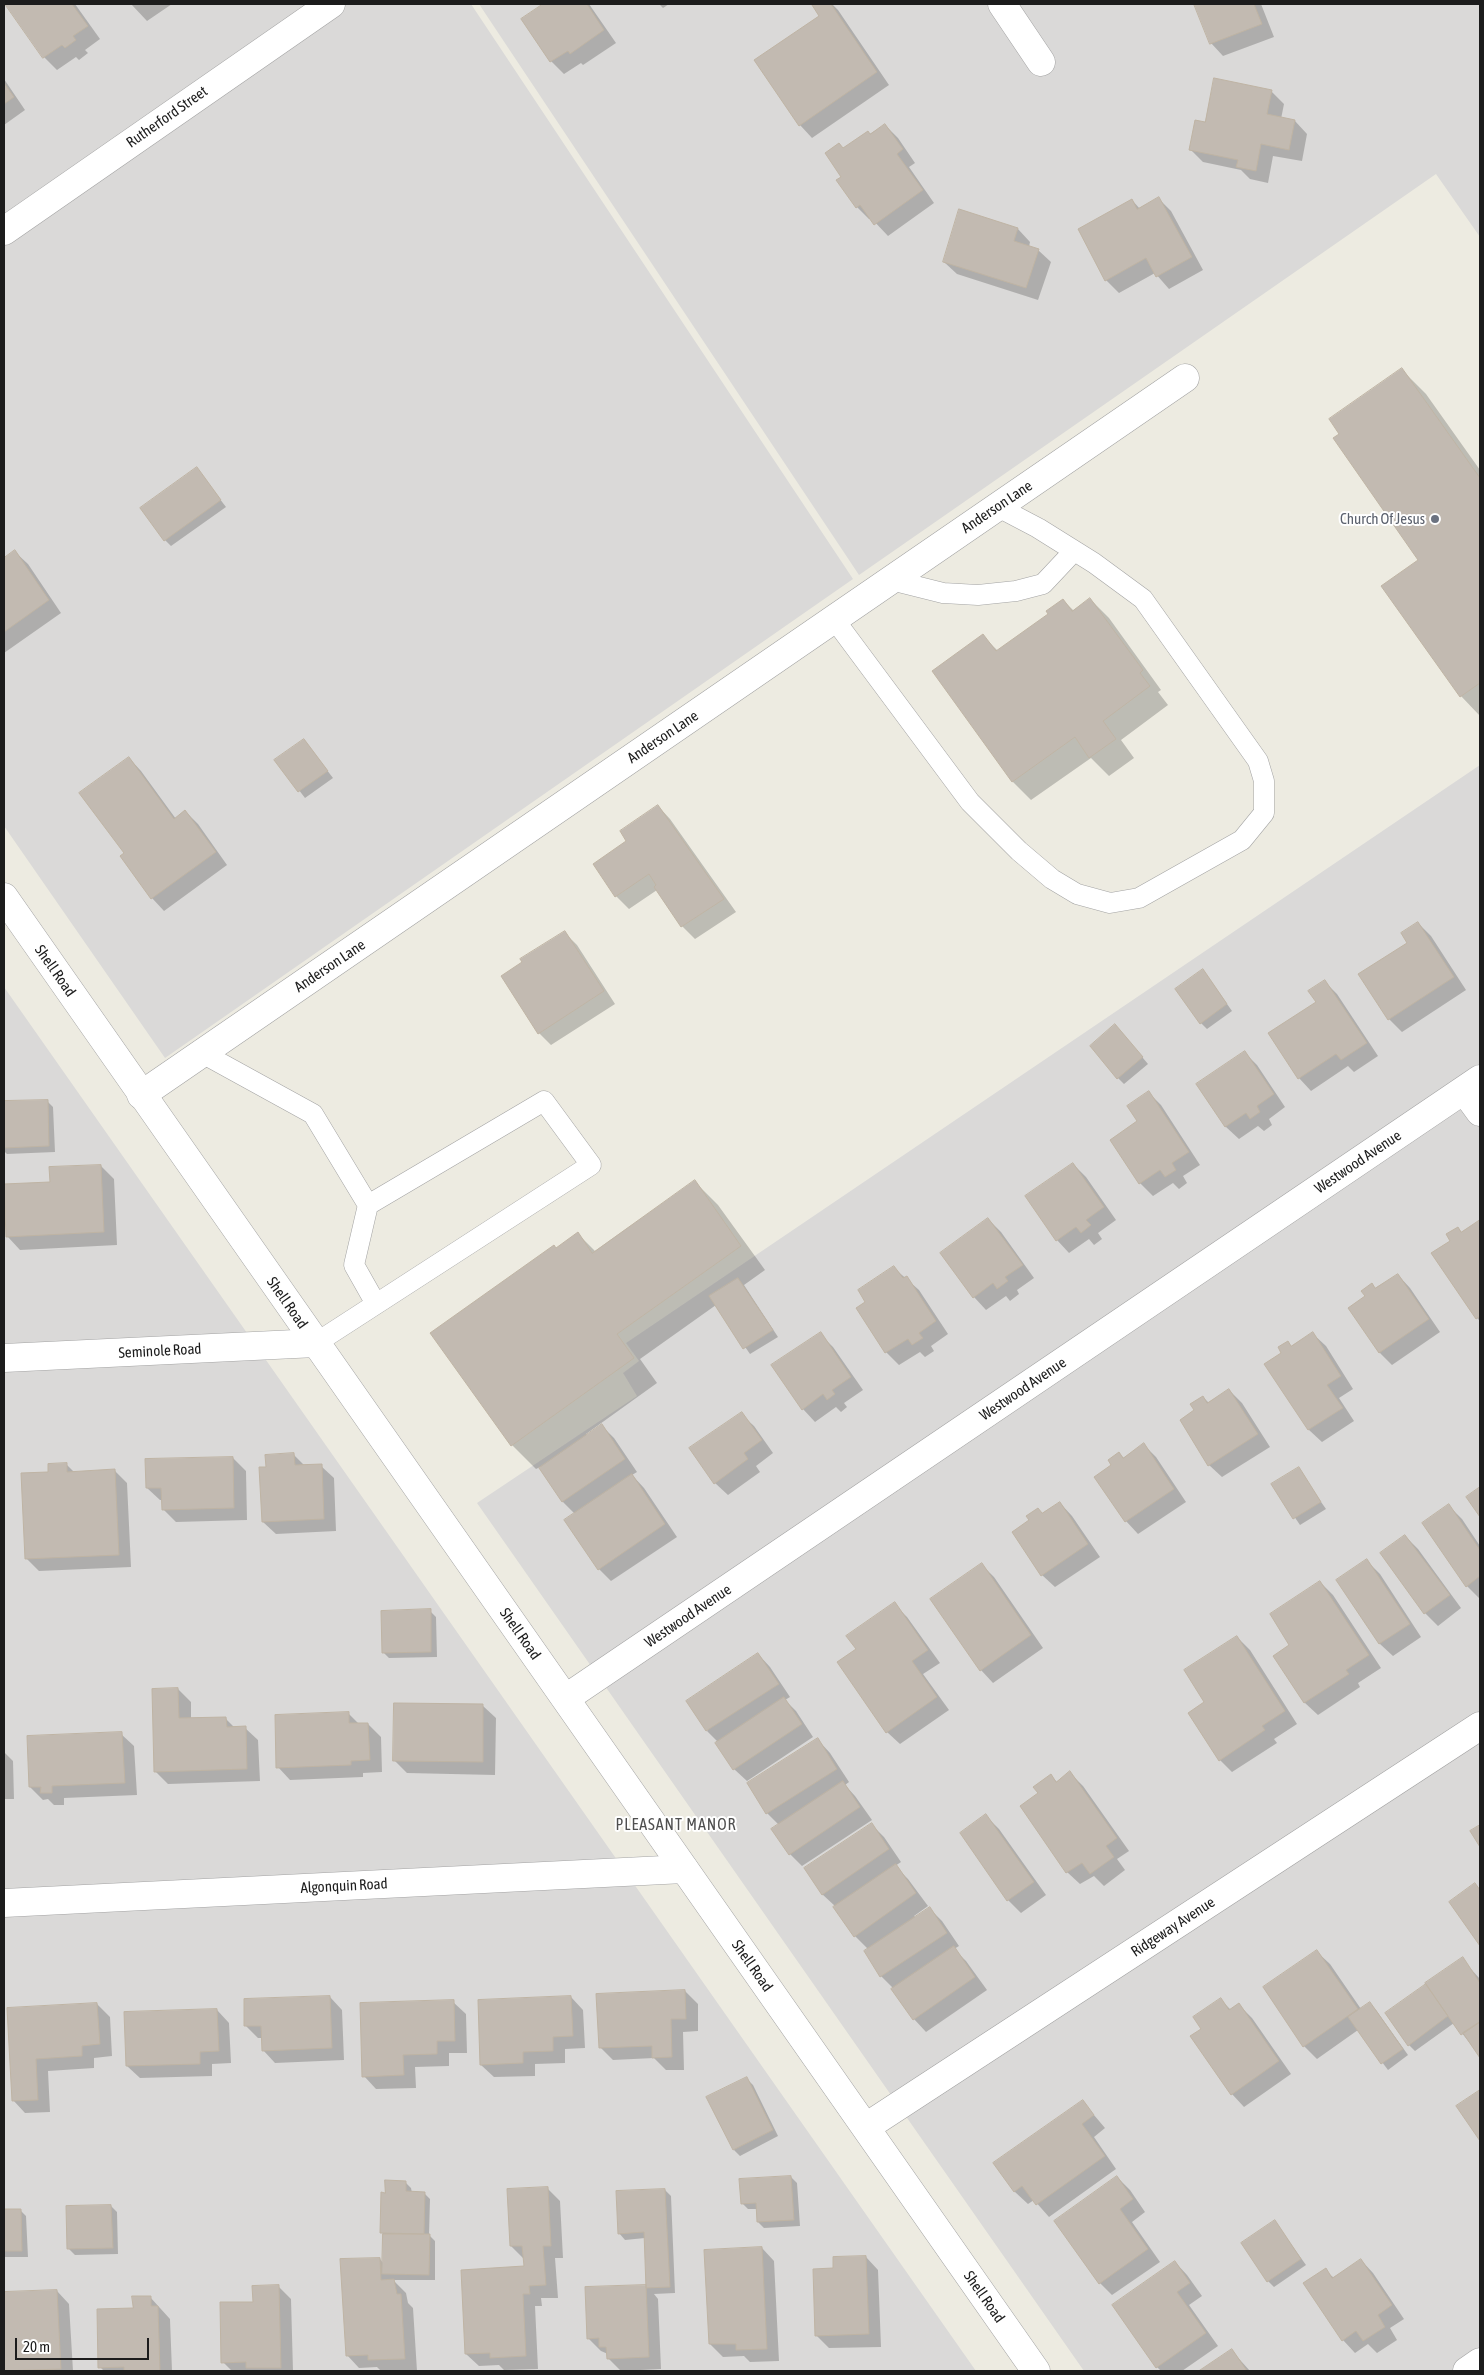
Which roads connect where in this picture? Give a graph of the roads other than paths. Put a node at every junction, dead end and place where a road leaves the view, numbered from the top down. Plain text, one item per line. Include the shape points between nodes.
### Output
1 (330, 4) edge
2 (1002, 4) edge
3 (1041, 62) dead end
4 (4, 231) edge
5 (1185, 378) dead end
6 (998, 507) junction
7 (1074, 551) junction
8 (891, 580) junction
9 (834, 619) junction
10 (4, 897) edge
11 (202, 1054) junction
12 (1472, 1085) edge
13 (141, 1095) junction
14 (1480, 1112) edge
15 (368, 1205) junction
16 (376, 1304) junction
17 (316, 1343) junction
18 (4, 1358) edge
19 (566, 1698) junction
20 (1480, 1726) edge
21 (684, 1869) junction
22 (4, 1903) edge
23 (866, 2127) junction
24 (1480, 2362) edge
25 (1036, 2371) edge
26 (1467, 2371) edge

1 - 4 street, Rutherford Street
2 - 3 street
5 - 6 street, Anderson Lane
6 - 7 lane
6 - 8 street, Anderson Lane
7 - 8 lane via 1044,584 1016,591 978,595 943,593
7 - 9 lane via 1144,599 1258,761 1264,781 1264,813 1242,840 1139,898 1110,903 1077,894 1052,879 1019,851 970,802
8 - 9 street, Anderson Lane
9 - 11 street, Anderson Lane
10 - 13 street, Shell Road
11 - 13 street, Anderson Lane
11 - 15 lane via 313,1114
12 - 14 street
12 - 19 street, Westwood Avenue
13 - 17 street, Shell Road
15 - 16 lane via 354,1265
15 - 16 lane via 544,1100 591,1165
16 - 17 lane
17 - 18 street, Seminole Road
17 - 19 street, Shell Road
19 - 21 street, Shell Road
20 - 23 street, Ridgeway Avenue
21 - 22 street, Algonquin Road
21 - 23 street, Shell Road
23 - 25 street, Shell Road
24 - 26 street

